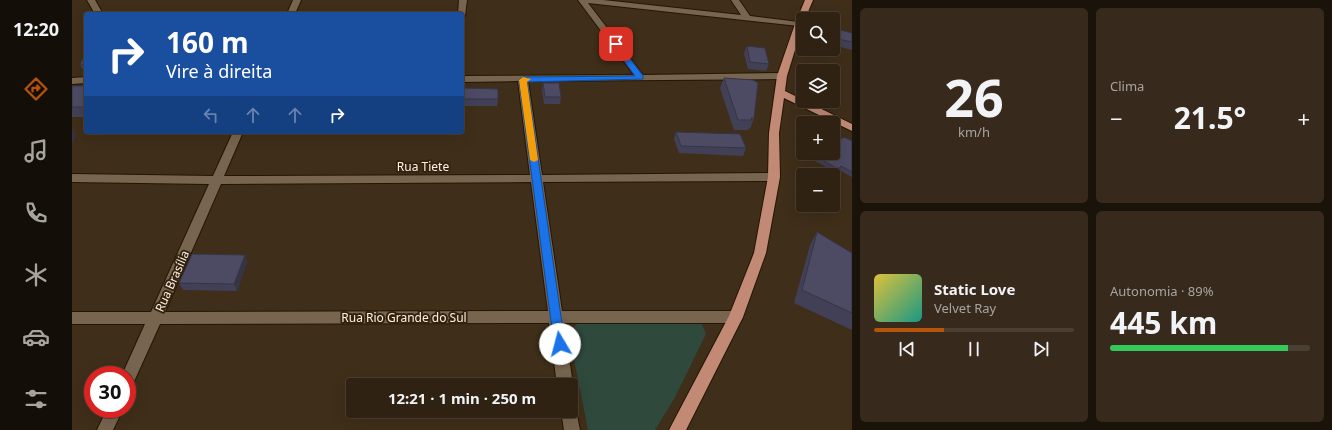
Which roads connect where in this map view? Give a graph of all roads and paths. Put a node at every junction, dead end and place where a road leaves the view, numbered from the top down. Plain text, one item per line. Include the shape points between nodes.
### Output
1 (91, 0) edge
2 (297, 0) edge
3 (463, 0) edge
4 (582, 0) edge
5 (735, 0) edge
6 (809, 0) edge
7 (643, 3) edge
8 (98, 12) edge
9 (292, 12) edge
10 (462, 12) edge
11 (804, 12) edge
12 (746, 18) junction
13 (796, 24) edge
14 (796, 33) edge
15 (782, 76) junction
16 (640, 78) junction
17 (464, 79) edge
18 (84, 80) edge
19 (523, 80) junction
20 (72, 81) edge
21 (780, 92) junction
22 (852, 128) edge
23 (237, 134) edge
24 (774, 177) junction
25 (72, 178) edge
26 (536, 178) junction
27 (216, 180) junction
28 (556, 317) junction
29 (736, 317) junction
30 (72, 318) edge
31 (155, 318) junction
32 (134, 366) edge
33 (565, 378) edge
34 (110, 418) edge
35 (570, 418) edge
36 (105, 430) edge
37 (572, 430) edge
38 (677, 430) edge

1 - 8 street
2 - 9 street
3 - 10 street
4 - 7 street
4 - 16 street
5 - 12 street
6 - 11 main road
7 - 12 street
12 - 13 street
14 - 15 main road
15 - 16 street
15 - 21 main road
16 - 19 street
17 - 19 street
18 - 20 street
19 - 26 street
21 - 22 main road
21 - 24 main road via 774,133
23 - 27 street, Rua Brasília
24 - 26 street, Rua Tiete
24 - 29 main road via 760,253
25 - 27 street, Rua Tiete
26 - 27 street, Rua Tiete
26 - 28 street
27 - 31 street, Rua Brasília
28 - 29 street, Rua Rio Grande do Sul
28 - 31 street, Rua Rio Grande do Sul
28 - 33 street
29 - 38 main road
30 - 31 street, Rua Rio Grande do Sul
31 - 32 street, Rua Brasília
34 - 36 street
35 - 37 street

